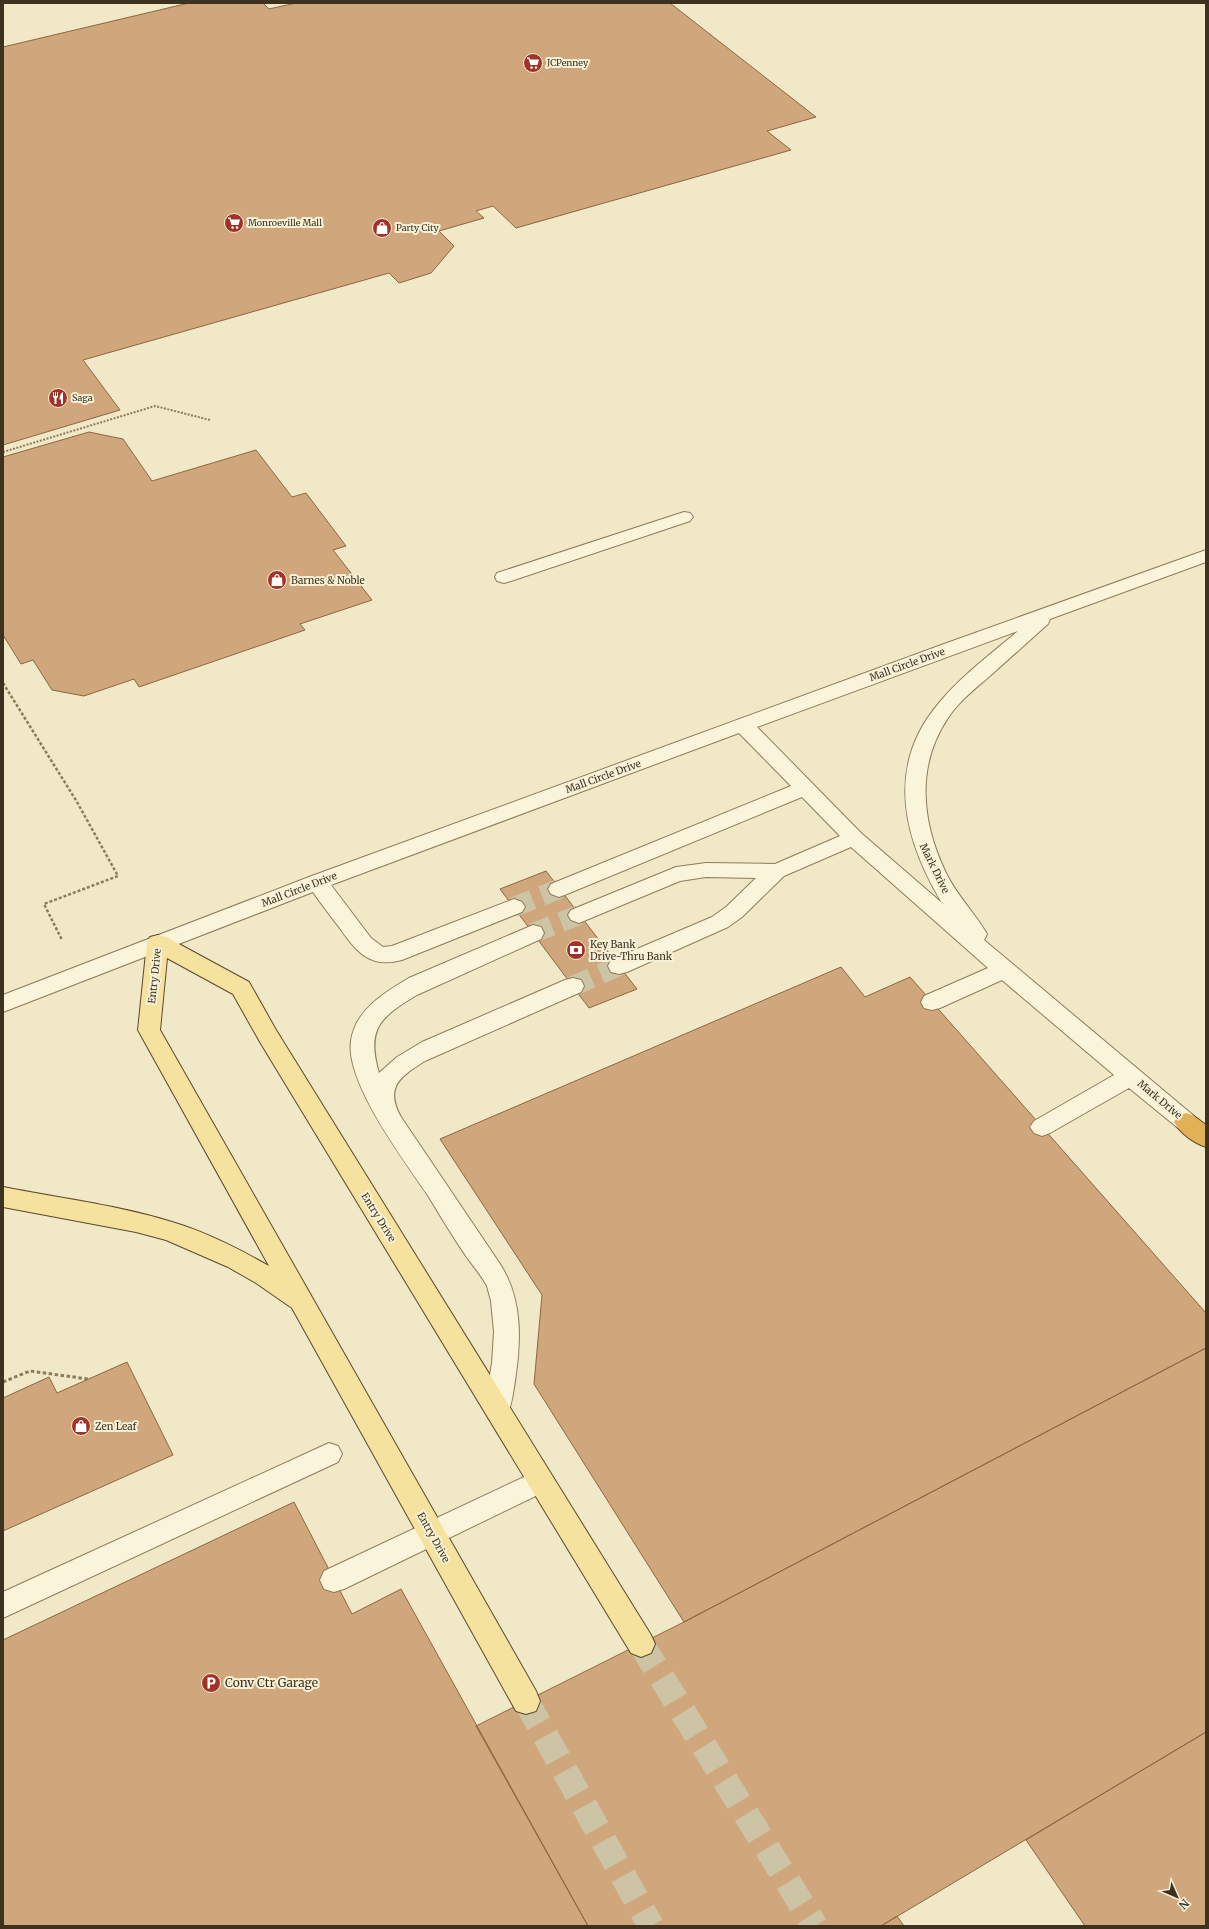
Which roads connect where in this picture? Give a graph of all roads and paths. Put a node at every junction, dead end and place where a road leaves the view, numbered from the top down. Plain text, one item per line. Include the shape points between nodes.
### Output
1 (210, 420) dead end
2 (3, 452) edge
3 (684, 517) dead end
4 (1206, 556) edge
5 (504, 577) dead end
6 (1051, 611) junction
7 (3, 683) edge
8 (743, 725) junction
9 (805, 788) junction
10 (854, 838) junction
11 (777, 871) junction
12 (317, 882) junction
13 (559, 889) tunnel mouth
14 (514, 907) tunnel mouth
15 (580, 915) tunnel mouth
16 (534, 933) tunnel mouth
17 (62, 940) dead end
18 (158, 942) junction
19 (619, 966) tunnel mouth
20 (1004, 970) junction
21 (573, 986) tunnel mouth
22 (932, 1002) dead end
23 (3, 1004) edge
24 (1131, 1076) junction
25 (384, 1107) junction
26 (1186, 1122) joint
27 (1042, 1127) dead end
28 (1206, 1138) edge
29 (3, 1197) edge
30 (304, 1304) junction
31 (88, 1380) dead end
32 (3, 1382) edge
33 (497, 1409) junction
34 (328, 1454) dead end
35 (541, 1480) junction
36 (432, 1533) junction
37 (334, 1580) dead end
38 (3, 1605) edge
39 (641, 1644) tunnel mouth
40 (526, 1701) tunnel mouth

1 - 2 path via 155,406
3 - 5 street
4 - 6 street, Mall Circle Drive
6 - 8 street, Mall Circle Drive
6 - 20 street, Mark Drive via 958,694 942,712 920,750 916,772 916,822 923,846 950,898
7 - 17 path via 68,787 118,876 44,904
8 - 9 street, Mark Drive
8 - 12 street, Mall Circle Drive
9 - 10 street, Mark Drive
9 - 13 street
10 - 11 street
10 - 20 street, Mark Drive
11 - 15 street via 691,871 676,874
11 - 19 street via 720,922
12 - 14 street via 368,950 384,955 418,946
12 - 18 street, Mall Circle Drive
16 - 25 street via 416,984 374,1016 362,1041 363,1052 369,1075
18 - 23 street, Mall Circle Drive
18 - 30 main road, Entry Drive via 148,1030
18 - 33 main road, Entry Drive via 241,988
20 - 22 street
20 - 24 street, Mark Drive
21 - 25 street via 440,1044 408,1061 385,1082 381,1094
24 - 26 street, Mark Drive
24 - 27 street
25 - 33 street via 499,1285 506,1321 506,1354
26 - 28 highway
29 - 30 main road via 136,1222 172,1232 237,1260
30 - 36 main road, Entry Drive
31 - 32 path via 30,1371
33 - 35 main road, Entry Drive
34 - 38 street
35 - 36 street
35 - 39 main road, Entry Drive
36 - 37 street
36 - 40 main road, Entry Drive

